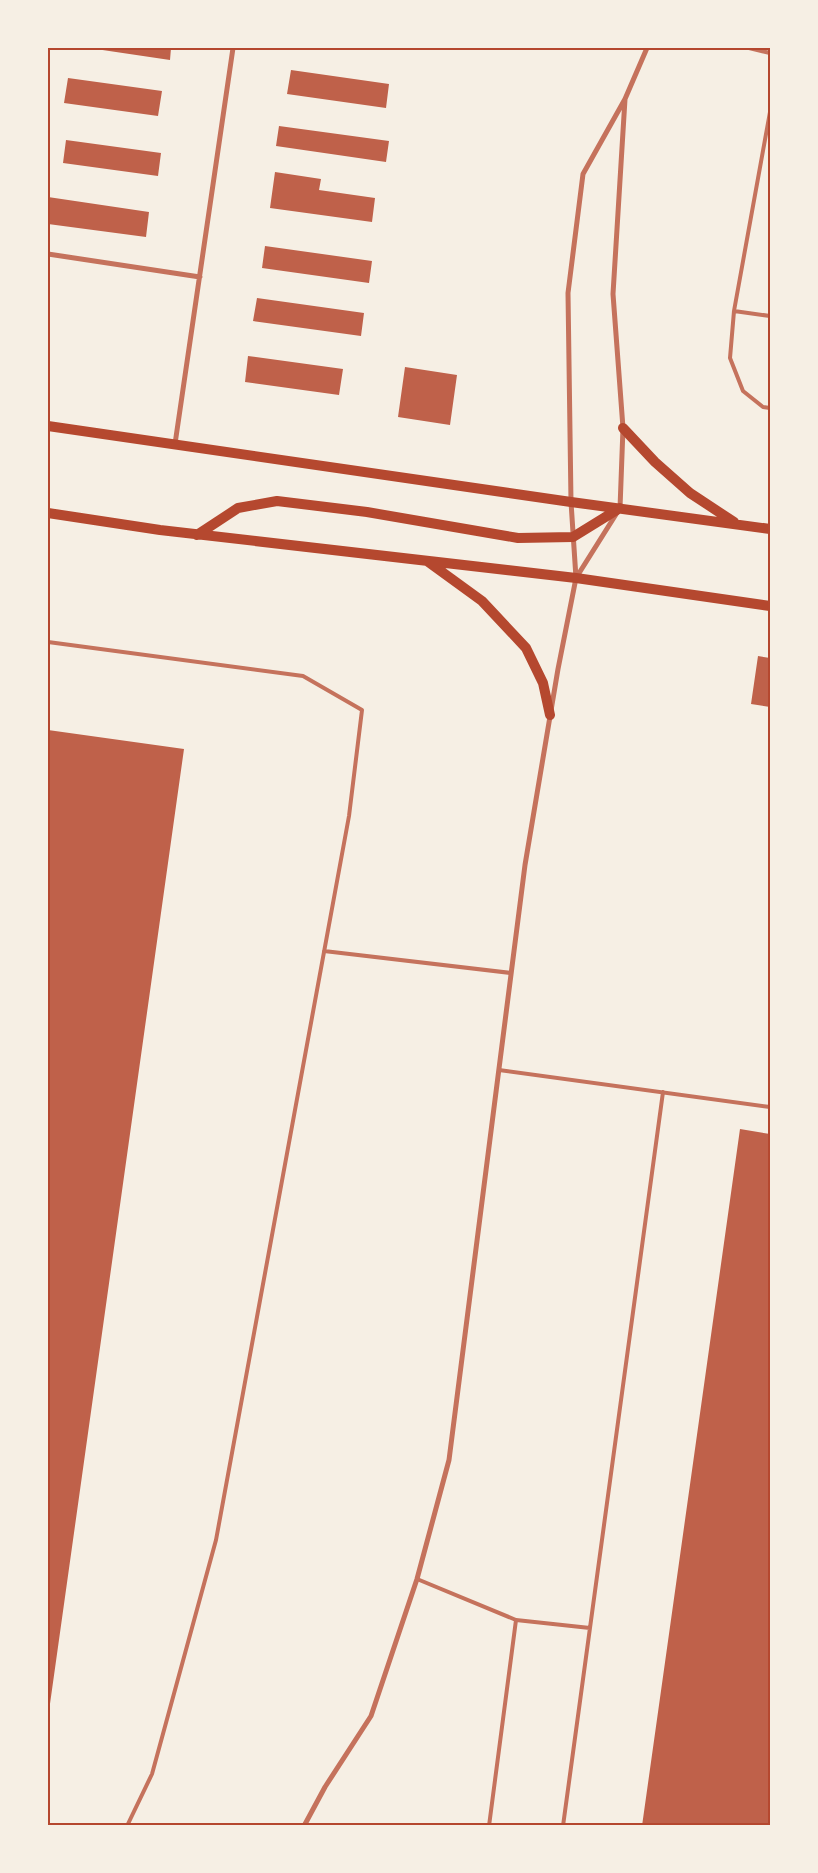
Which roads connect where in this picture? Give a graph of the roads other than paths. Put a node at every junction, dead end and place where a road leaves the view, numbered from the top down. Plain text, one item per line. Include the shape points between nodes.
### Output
1 (233, 48) edge
2 (647, 48) edge
3 (750, 48) edge
4 (770, 53) edge
5 (625, 99) junction
6 (770, 112) edge
7 (48, 254) edge
8 (200, 277) junction
9 (734, 311) junction
10 (770, 316) edge
11 (770, 408) edge
12 (48, 426) edge
13 (623, 428) junction
14 (175, 445) junction
15 (571, 502) junction
16 (620, 508) junction
17 (48, 513) edge
18 (737, 524) junction
19 (770, 529) edge
20 (197, 534) junction
21 (573, 536) junction
22 (426, 561) junction
23 (576, 578) junction
24 (770, 606) edge
25 (48, 642) edge
26 (550, 715) junction
27 (324, 951) junction
28 (511, 973) junction
29 (499, 1070) junction
30 (663, 1092) junction
31 (770, 1107) edge
32 (417, 1579) junction
33 (516, 1620) junction
34 (590, 1628) junction
35 (127, 1826) edge
36 (304, 1826) edge
37 (489, 1826) edge
38 (563, 1826) edge

1 - 8 street
2 - 5 street
3 - 4 lane
5 - 13 street via 613,294
5 - 15 street via 582,183 568,293
6 - 9 lane
7 - 8 street
8 - 14 street
9 - 10 lane
9 - 11 lane via 730,358 742,391 763,407
12 - 14 main road
13 - 16 street
13 - 18 main road via 690,493
14 - 15 main road
15 - 16 main road
15 - 21 street
16 - 18 main road
16 - 21 main road
16 - 23 street
17 - 20 main road
18 - 19 main road
20 - 21 main road via 238,508 277,501 367,512 518,538
20 - 22 main road
21 - 23 street
22 - 23 main road
22 - 26 main road via 482,601 526,648 543,682
23 - 24 main road
23 - 26 street
25 - 27 lane via 303,676 362,710 349,816
26 - 28 street
27 - 28 lane
27 - 35 lane via 216,1540 152,1774
28 - 29 street
29 - 30 lane
29 - 32 street via 449,1460
30 - 31 lane
30 - 34 lane
32 - 33 lane
32 - 36 street via 371,1716
33 - 34 lane
33 - 37 lane
34 - 38 lane

